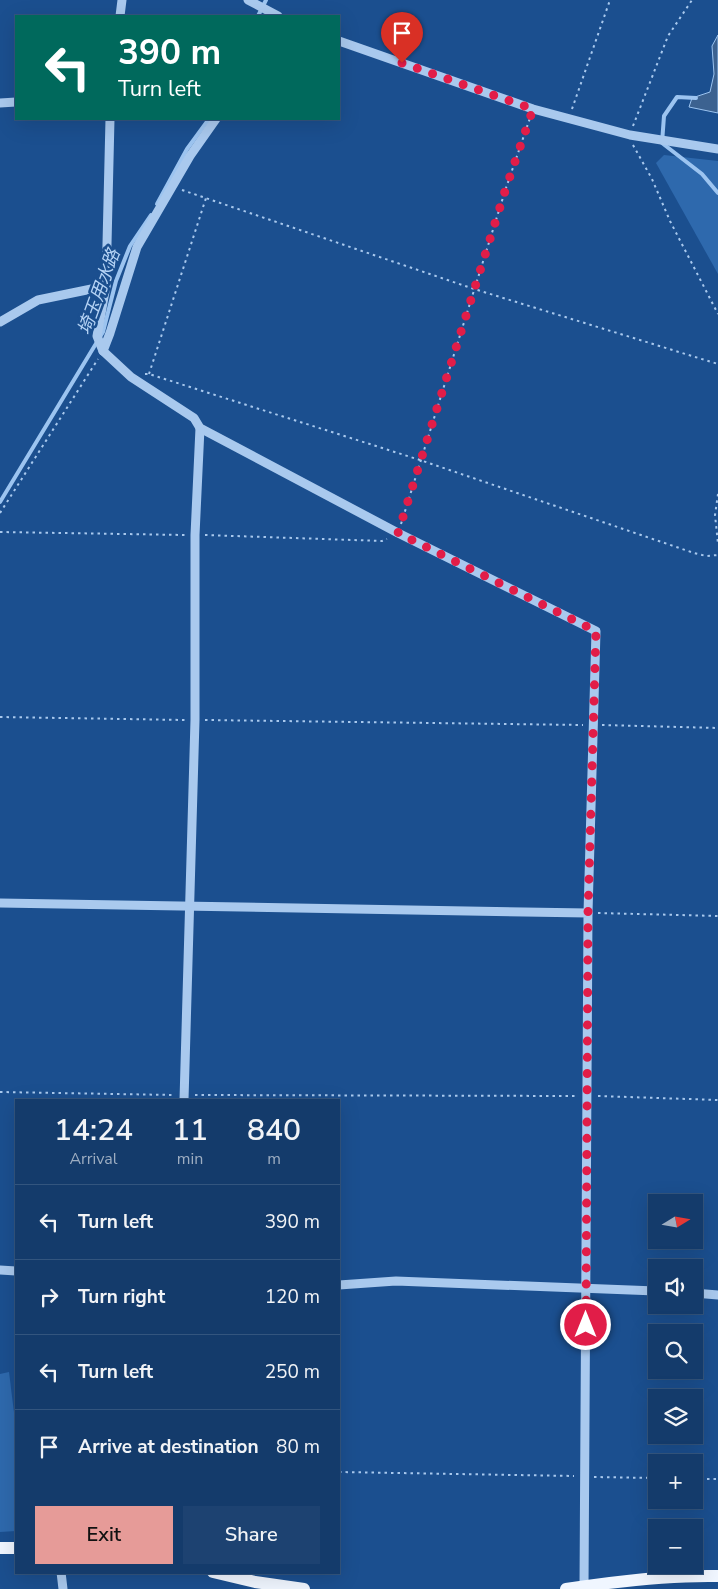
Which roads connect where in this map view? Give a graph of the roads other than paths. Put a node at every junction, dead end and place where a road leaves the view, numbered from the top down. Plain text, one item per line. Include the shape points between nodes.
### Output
1 (122, 0) edge
2 (248, 0) edge
3 (263, 10) edge
4 (120, 15) edge
5 (276, 15) edge
6 (340, 41) edge
7 (15, 102) edge
8 (0, 103) edge
9 (110, 120) edge
10 (215, 120) edge
11 (718, 149) edge
12 (106, 286) junction
13 (0, 322) edge
14 (103, 351) junction
15 (200, 428) junction
16 (0, 903) edge
17 (190, 906) junction
18 (588, 913) junction
19 (184, 1098) edge
20 (0, 1270) edge
21 (15, 1271) edge
22 (340, 1285) edge
23 (587, 1287) junction
24 (648, 1291) edge
25 (703, 1294) edge
26 (718, 1295) edge
27 (0, 1548) edge
28 (15, 1548) edge
29 (60, 1574) edge
30 (219, 1574) edge
31 (718, 1576) edge
32 (255, 1585) edge
33 (584, 1587) junction
34 (63, 1589) edge
35 (304, 1589) edge
36 (566, 1589) edge
37 (570, 1589) edge

1 - 4 street
2 - 3 street
3 - 5 street
6 - 11 street via 533,109 630,135
7 - 8 street
9 - 12 street
10 - 14 street via 190,156 137,247
12 - 13 street via 38,300
12 - 14 street via 97,336
14 - 15 street via 131,377 194,418
15 - 17 street via 195,535
15 - 18 street via 398,533 596,631
16 - 17 street
17 - 18 street
17 - 19 street
18 - 23 street
20 - 21 street
22 - 23 street via 396,1281
23 - 24 street
23 - 33 street
25 - 26 street
27 - 28 main road
29 - 34 street
30 - 32 main road
31 - 33 main road via 633,1579
32 - 35 main road
33 - 37 main road
36 - 37 main road

